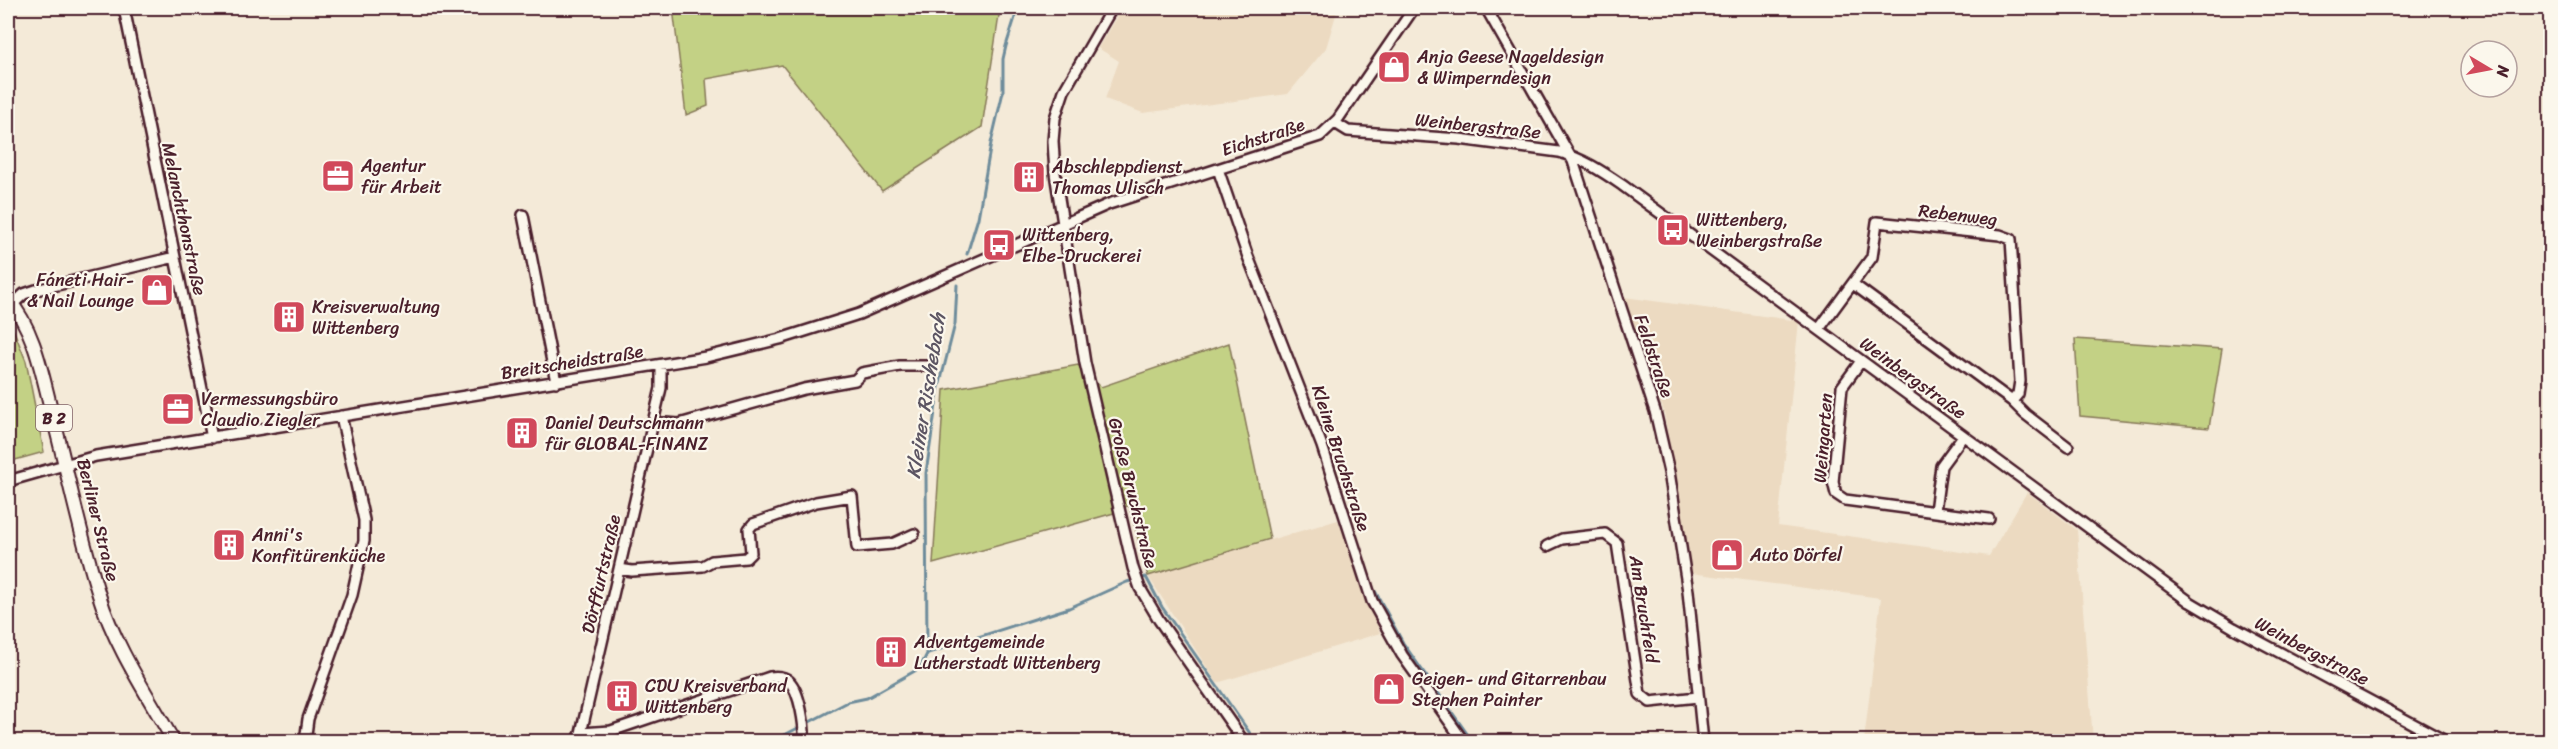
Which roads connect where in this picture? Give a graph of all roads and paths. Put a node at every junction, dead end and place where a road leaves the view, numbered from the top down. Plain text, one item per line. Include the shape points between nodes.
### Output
1 (124, 8) edge
2 (1112, 8) edge
3 (1414, 8) edge
4 (1486, 8) edge
5 (1335, 123) junction
6 (1570, 155) junction
7 (1218, 169) junction
8 (523, 214) dead end
9 (1064, 222) junction
10 (175, 257) junction
11 (1852, 284) junction
12 (10, 302) edge
13 (1819, 330) junction
14 (1861, 361) junction
15 (661, 365) junction
16 (930, 366) dead end
17 (556, 382) junction
18 (2013, 401) junction
19 (341, 416) junction
20 (653, 422) junction
21 (1963, 436) junction
22 (212, 438) junction
23 (2068, 447) dead end
24 (65, 464) junction
25 (8, 480) edge
26 (1935, 511) junction
27 (1989, 519) dead end
28 (914, 534) dead end
29 (1547, 546) dead end
30 (619, 569) junction
31 (1698, 697) junction
32 (579, 737) edge
33 (804, 737) edge
34 (174, 741) edge
35 (305, 741) edge
36 (1244, 741) edge
37 (1464, 741) edge
38 (1703, 741) edge
39 (2447, 741) edge

1 - 10 street, Melanchthonstraße
2 - 9 street, Große Bruchstraße via 1071,76 1055,118 1054,154
3 - 5 street, Eichstraße
4 - 6 street, Feldstraße
5 - 6 street, Weinbergstraße via 1348,131 1459,139
5 - 7 street, Eichstraße via 1320,136
6 - 13 street, Weinbergstraße via 1622,185
6 - 31 street, Feldstraße via 1650,396 1666,458 1688,591
7 - 9 street, Eichstraße
7 - 37 street, Kleine Bruchstraße via 1322,446 1372,601 1402,655
8 - 17 street
9 - 15 street, Breitscheidstraße via 859,314 746,348
9 - 36 street, Große Bruchstraße via 1085,363 1136,578 1159,620
10 - 12 street via 36,290
10 - 22 street, Melanchthonstraße
11 - 13 street, Rebenweg
11 - 18 street
11 - 18 street, Rebenweg via 1872,257 1877,222 2012,239 2020,381
12 - 24 main road, Berliner Straße / B 2 via 36,351
13 - 14 street, Weinbergstraße
14 - 21 street, Weinbergstraße
14 - 26 street, Weingarten via 1842,387 1833,482 1836,495 1845,500
15 - 17 street, Breitscheidstraße
15 - 20 street, Dörffurtstraße via 661,388
16 - 20 street via 900,366 862,373 855,380 804,389 679,424
17 - 19 street, Breitscheidstraße
18 - 23 street
19 - 22 street, Breitscheidstraße
19 - 35 street via 364,519 364,541 352,595 308,719
20 - 30 street, Dörffurtstraße
21 - 26 street via 1941,466
21 - 39 street, Weinbergstraße via 2190,602
22 - 24 street, Breitscheidstraße
24 - 25 street, Breitscheidstraße
24 - 34 main road, Berliner Straße / B 2 via 107,617
26 - 27 street, Weingarten
28 - 30 street via 892,544 857,547 852,496 816,502 753,524 749,529 751,553 746,558 712,561 703,566
29 - 31 street, Am Bruchfeld via 1562,539 1605,534 1617,543 1640,694 1650,702
30 - 32 street, Dörffurtstraße
31 - 38 street, Feldstraße
32 - 33 street via 611,731 770,677 783,677 793,688 804,722

